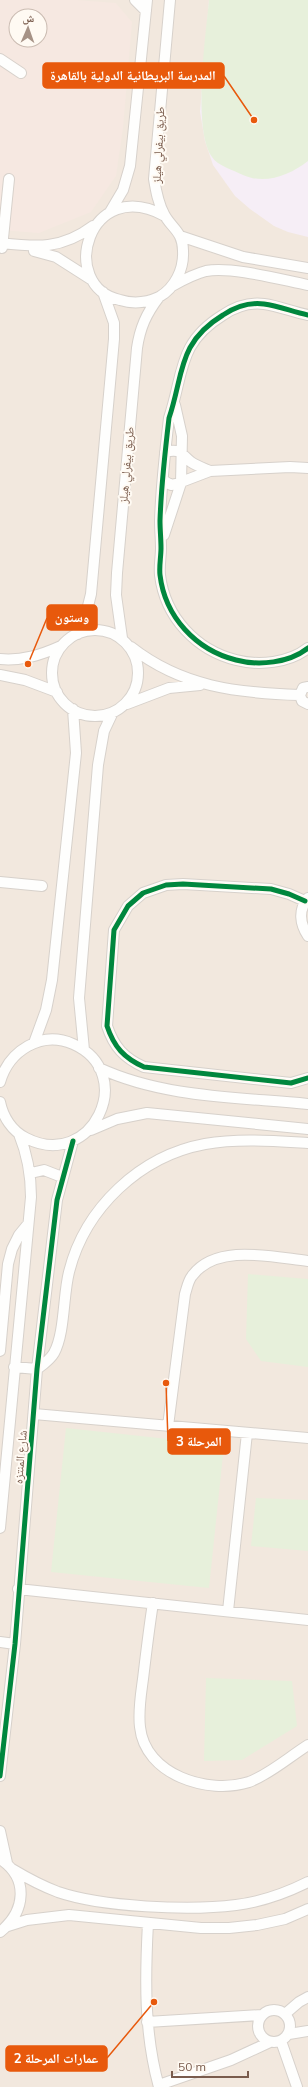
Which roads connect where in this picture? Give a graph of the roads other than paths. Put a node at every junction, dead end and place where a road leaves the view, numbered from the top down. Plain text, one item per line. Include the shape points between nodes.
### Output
1 (134, 0) edge
2 (147, 0) edge
3 (170, 0) edge
4 (146, 11) junction
5 (0, 59) edge
6 (164, 71) junction
7 (182, 72) dead end
8 (21, 73) dead end
9 (9, 179) dead end
10 (110, 212) junction
11 (165, 216) junction
12 (97, 223) junction
13 (180, 236) junction
14 (1, 245) edge
15 (308, 268) edge
16 (94, 281) junction
17 (308, 285) edge
18 (171, 287) junction
19 (103, 292) junction
20 (159, 296) junction
21 (308, 315) edge
22 (175, 405) junction
23 (165, 452) junction
24 (182, 452) junction
25 (308, 468) edge
26 (210, 470) junction
27 (162, 480) junction
28 (181, 483) junction
29 (161, 548) junction
30 (78, 634) junction
31 (124, 641) junction
32 (61, 646) junction
33 (308, 648) edge
34 (0, 659) edge
35 (0, 675) edge
36 (202, 684) junction
37 (308, 687) edge
38 (57, 692) junction
39 (300, 695) junction
40 (308, 704) edge
41 (123, 706) junction
42 (73, 709) junction
43 (113, 712) junction
44 (0, 882) edge
45 (42, 886) dead end
46 (307, 900) edge
47 (308, 936) edge
48 (34, 1043) junction
49 (84, 1050) junction
50 (4, 1064) edge
51 (99, 1068) junction
52 (308, 1078) edge
53 (0, 1082) edge
54 (0, 1102) edge
55 (308, 1104) edge
56 (3, 1117) edge
57 (286, 1127) junction
58 (308, 1129) edge
59 (89, 1130) junction
60 (19, 1134) junction
61 (73, 1141) junction
62 (285, 1142) junction
63 (308, 1143) edge
64 (31, 1173) junction
65 (62, 1177) junction
66 (28, 1224) junction
67 (308, 1261) edge
68 (1, 1323) edge
69 (0, 1351) edge
70 (14, 1367) junction
71 (37, 1369) junction
72 (34, 1414) junction
73 (168, 1426) junction
74 (247, 1433) junction
75 (308, 1438) edge
76 (0, 1528) edge
77 (18, 1589) junction
78 (152, 1603) junction
79 (228, 1611) junction
80 (308, 1620) edge
81 (0, 1642) edge
82 (15, 1644) junction
83 (308, 1745) edge
84 (0, 1776) edge
85 (0, 1831) edge
86 (6, 1864) edge
87 (308, 1882) edge
88 (308, 1909) edge
89 (148, 1923) junction
90 (4, 1929) edge
91 (308, 1998) edge
92 (285, 2014) junction
93 (262, 2015) junction
94 (147, 2022) junction
95 (308, 2031) edge
96 (285, 2038) junction
97 (270, 2042) junction
98 (159, 2086) edge
99 (297, 2087) edge

1 - 4 street
2 - 4 street, طريق بيفرلي هيلز
3 - 6 street, طريق بيفرلي هيلز
4 - 10 street, طريق بيفرلي هيلز via 130,166 123,190
5 - 8 street
6 - 7 street
6 - 11 street, طريق بيفرلي هيلز via 154,179
9 - 14 street
10 - 11 street via 123,207 138,206 152,209
10 - 12 street
11 - 13 street
12 - 14 street via 72,239 50,246
12 - 16 street via 89,236 86,251 87,267
13 - 15 street via 243,257
13 - 18 street via 183,263
14 - 16 street via 50,255
16 - 19 street
17 - 18 street via 225,270 190,276
18 - 20 street
19 - 20 street via 116,300 131,303 145,302
19 - 30 street, طريق بيفرلي هيلز via 114,323 114,339 91,594
20 - 31 street, طريق بيفرلي هيلز via 140,330 137,348 116,595
21 - 22 street via 262,304 248,304 234,308 216,319 199,334 187,351 180,370
22 - 23 street via 169,418
22 - 24 street via 180,420
23 - 24 street
23 - 27 street
24 - 26 street via 190,461
24 - 28 street
25 - 26 street
26 - 28 street
27 - 28 street via 171,485
27 - 29 street
28 - 29 street
29 - 33 street via 160,575 166,601 180,624 198,643 222,656 248,663 274,662 300,654
30 - 31 street via 100,630 112,633
30 - 32 street
31 - 36 street via 149,661
31 - 41 street via 135,655 138,682
32 - 34 street via 27,658
32 - 38 street via 55,657 53,669 53,681
35 - 38 street via 25,680
36 - 39 street via 260,693
36 - 41 street via 169,688
37 - 39 street via 303,688
38 - 42 street
39 - 40 street via 302,702
41 - 43 street
42 - 43 street via 99,715
42 - 48 street via 76,753 52,980 46,1010
43 - 49 street via 102,737 97,773 79,998
44 - 45 street
46 - 47 street via 301,918
46 - 52 street via 271,889 195,884 166,885 143,893 128,906 114,930 108,1026 112,1040 120,1052 130,1061 144,1067 291,1083
48 - 49 street via 60,1040
48 - 50 street
49 - 51 street
50 - 53 street
51 - 55 street via 123,1079 160,1088
51 - 59 street via 104,1080 103,1107 98,1120
54 - 56 street
56 - 60 street
57 - 58 street
57 - 59 street via 147,1113 117,1119
57 - 62 street
59 - 61 street
60 - 61 street via 36,1143 55,1146
60 - 64 street, شارع المنتزه via 27,1153
61 - 65 street, شارع المنتزه
62 - 63 street
62 - 71 street via 230,1141 181,1150 148,1166 119,1188 103,1205 78,1246 69,1272 56,1346 47,1362
64 - 65 street via 44,1170
64 - 66 street, شارع المنتزه
65 - 71 street, شارع المنتزه
66 - 68 street via 12,1249
66 - 70 street, شارع المنتزه
67 - 73 street via 233,1255 217,1257 202,1265 191,1277 185,1294
68 - 69 street
70 - 71 street
70 - 76 street, شارع المنتزه
71 - 72 street, شارع المنتزه
72 - 73 street
72 - 77 street, شارع المنتزه
73 - 74 street
74 - 75 street
74 - 79 street
77 - 78 street
77 - 82 street, شارع المنتزه
78 - 79 street
78 - 83 street via 140,1728 146,1747 158,1763 191,1781 229,1785 248,1782 264,1774
79 - 80 street
81 - 82 street
82 - 84 street, شارع المنتزه
85 - 86 street
86 - 87 street via 47,1887 84,1899 171,1907 236,1905 266,1898
86 - 90 street via 18,1880 21,1892 15,1916
88 - 89 street via 285,1919 229,1928
89 - 90 street via 69,1915 34,1918
89 - 94 street via 145,1978
91 - 92 street
92 - 93 street via 270,2010
92 - 96 street via 290,2023
93 - 94 street
93 - 97 street via 258,2020 258,2031
94 - 98 street
95 - 96 street
96 - 97 street
96 - 99 street
97 - 98 street via 231,2060

